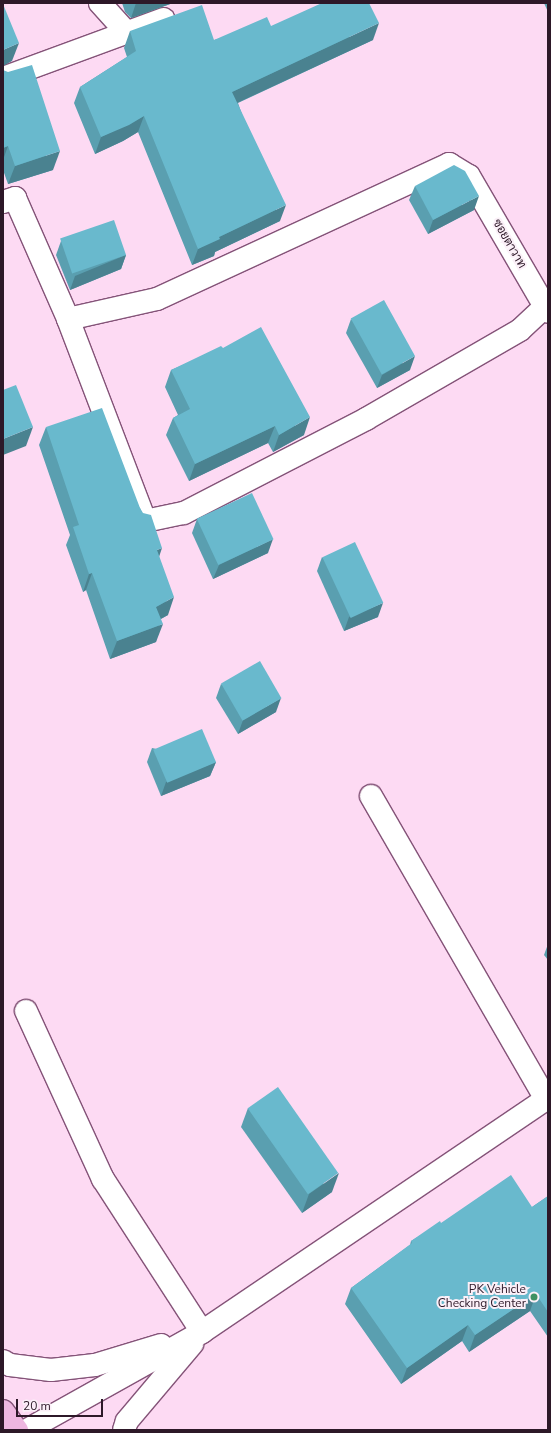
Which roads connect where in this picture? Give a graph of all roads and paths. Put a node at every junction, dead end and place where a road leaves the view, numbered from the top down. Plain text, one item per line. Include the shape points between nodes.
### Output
1 (100, 3) edge
2 (185, 12) edge
3 (126, 32) junction
4 (3, 78) edge
5 (3, 202) edge
6 (546, 310) edge
7 (68, 319) junction
8 (371, 796) dead end
9 (26, 1011) dead end
10 (547, 1098) edge
11 (202, 1332) junction
12 (3, 1361) edge
13 (3, 1411) edge
14 (17, 1430) edge
15 (28, 1430) edge
16 (124, 1430) edge

1 - 3 street
2 - 3 street
3 - 4 street
5 - 7 street via 15,198
6 - 7 street, ซอยตาวาท via 469,176 449,164 157,299
6 - 7 street via 520,330 366,419 184,513 145,521
8 - 10 street
9 - 11 street via 103,1179
10 - 11 street
11 - 12 street via 95,1365 52,1370 10,1365
11 - 15 street
11 - 16 street via 127,1421
13 - 14 main road

